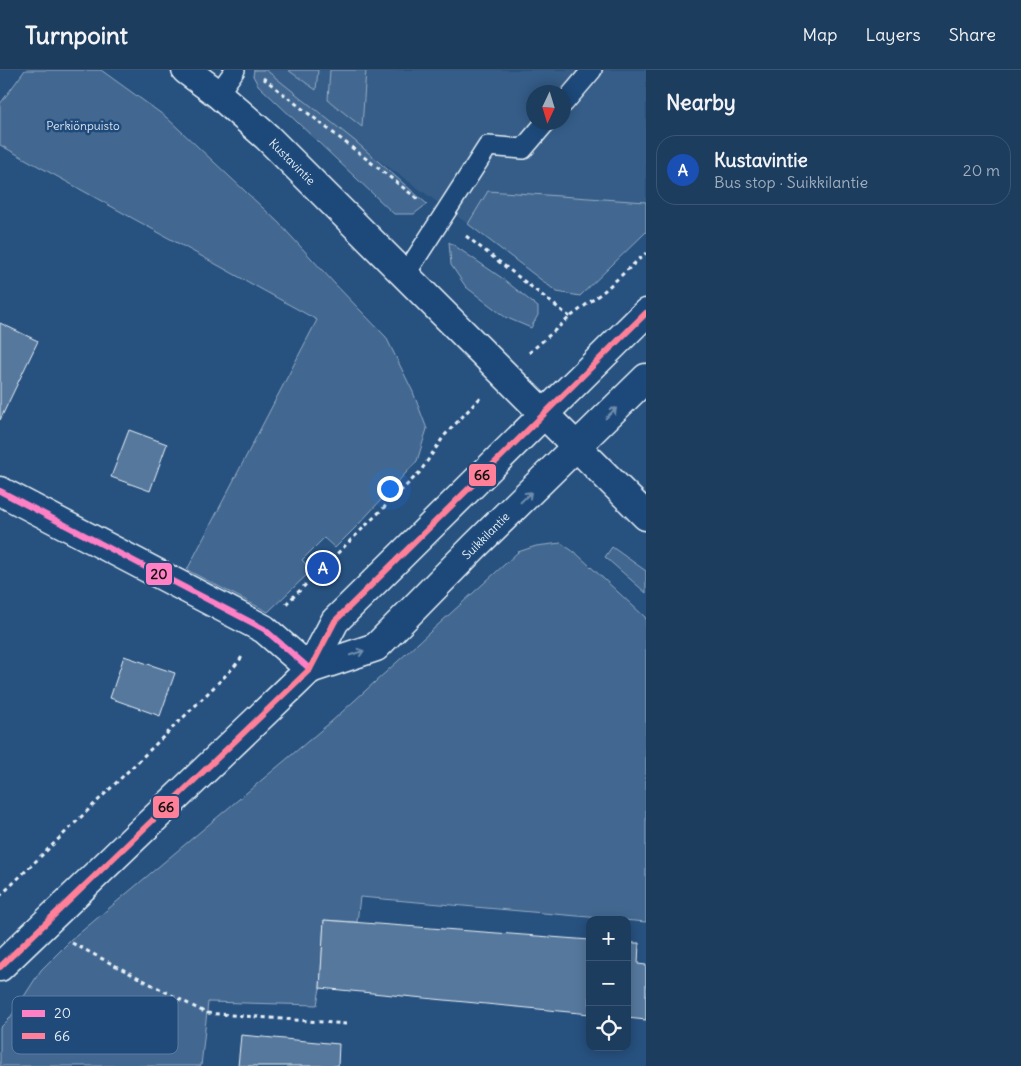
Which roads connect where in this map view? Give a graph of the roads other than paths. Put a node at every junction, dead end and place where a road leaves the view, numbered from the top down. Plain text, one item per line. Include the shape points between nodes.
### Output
1 (186, 70) edge
2 (235, 70) edge
3 (592, 70) edge
4 (218, 94) junction
5 (571, 95) edge
6 (539, 130) edge
7 (406, 275) junction
8 (646, 313) edge
9 (646, 378) edge
10 (544, 414) junction
11 (576, 447) junction
12 (0, 491) edge
13 (646, 516) edge
14 (310, 669) junction
15 (0, 967) edge

1 - 4 main road, Kustavintie
2 - 4 lane
3 - 5 lane
4 - 7 main road, Kustavintie via 267,137
6 - 7 lane via 523,149 488,146
7 - 10 main road, Kustavintie
8 - 10 main road, Suikkilantie
11 -> 9 main road, Suikkilantie
10 - 11 main road, Kustavintie
10 - 14 main road, Suikkilantie via 335,621
11 - 13 main road, Kustavintie
14 -> 11 main road, Suikkilantie via 376,647
12 - 14 main road via 264,629
14 - 15 main road, Suikkilantie

